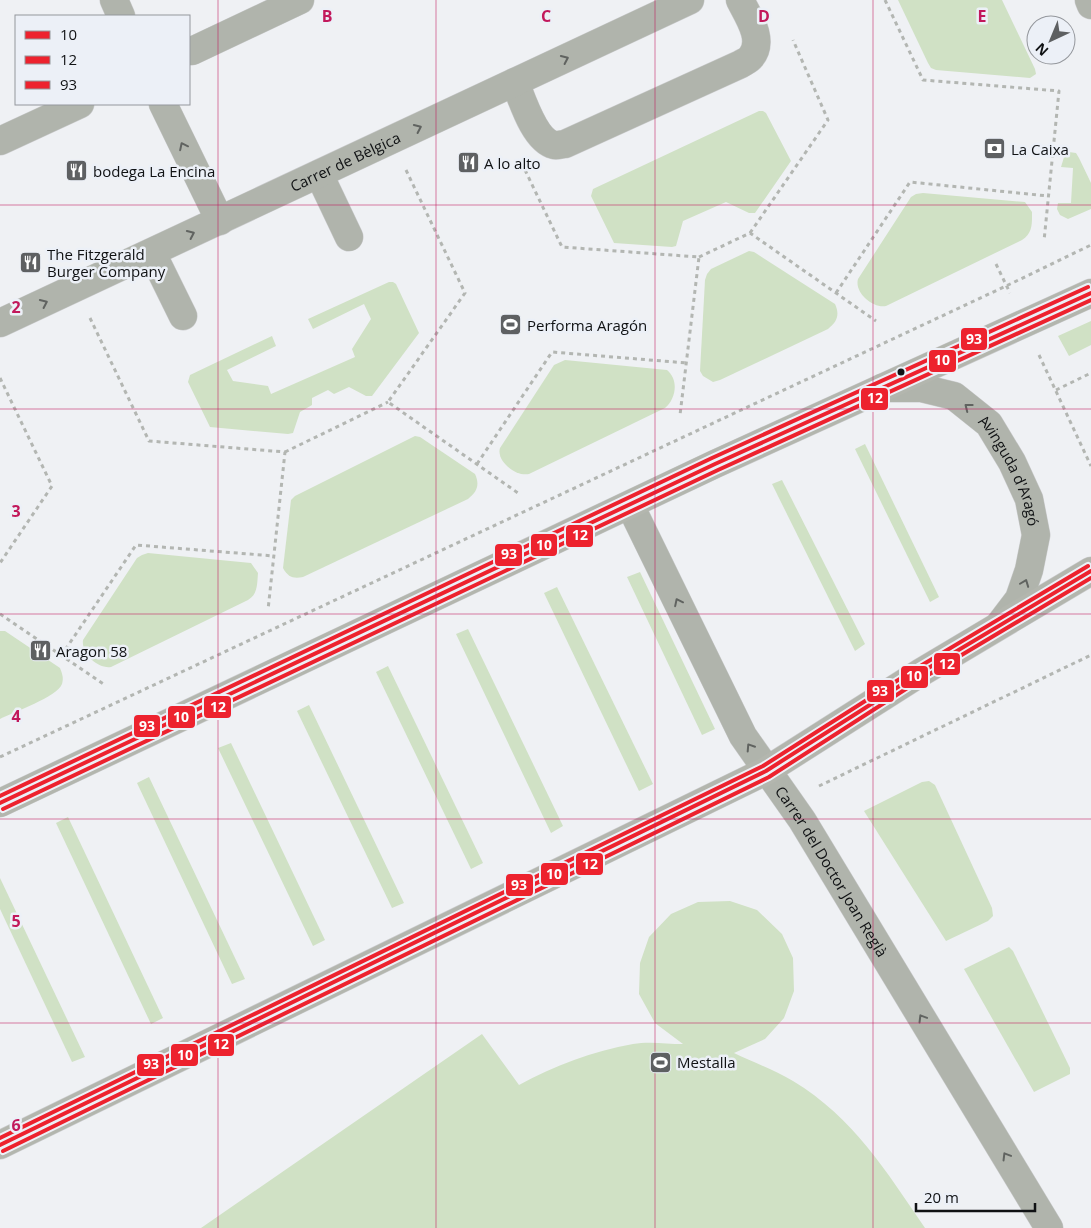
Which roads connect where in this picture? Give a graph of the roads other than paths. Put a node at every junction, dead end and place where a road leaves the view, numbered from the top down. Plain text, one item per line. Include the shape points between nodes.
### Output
1 (114, 0) edge
2 (300, 0) edge
3 (690, 0) edge
4 (740, 0) edge
5 (1089, 0) edge
6 (1091, 4) edge
7 (121, 15) edge
8 (192, 50) dead end
9 (515, 82) junction
10 (78, 105) edge
11 (163, 105) edge
12 (0, 141) edge
13 (320, 174) junction
14 (220, 221) junction
15 (349, 238) dead end
16 (152, 252) junction
17 (1091, 293) edge
18 (183, 316) dead end
19 (0, 323) edge
20 (882, 388) junction
21 (630, 505) junction
22 (1091, 571) edge
23 (1000, 624) junction
24 (766, 771) junction
25 (0, 803) edge
26 (0, 1145) edge
27 (1050, 1228) edge

1 - 7 street
2 - 8 street
9 -> 3 street, Carrer de Bèlgica
4 - 9 street via 757,36 751,57 565,144 554,145 544,140 536,130
5 - 6 street
13 -> 9 street, Carrer de Bèlgica
10 - 12 street
14 -> 11 street
13 - 14 street, Carrer de Bèlgica
13 - 15 street
16 -> 14 street, Carrer de Bèlgica
16 - 18 street
19 -> 16 street, Carrer de Bèlgica
17 - 20 main road, Avinguda d'Aragó
20 - 21 main road, Avinguda d'Aragó
23 -> 20 street, Avinguda d'Aragó via 1019,599 1036,535 1029,499 1012,462 989,424 954,396 921,388
24 -> 21 street, Carrer del Doctor Joan Reglà via 743,736
21 - 25 main road, Avinguda d'Aragó
22 - 23 main road, Avinguda d'Aragó
23 - 24 main road, Avinguda d'Aragó
24 - 26 main road, Avinguda d'Aragó
27 -> 24 street, Carrer del Doctor Joan Reglà via 802,820

